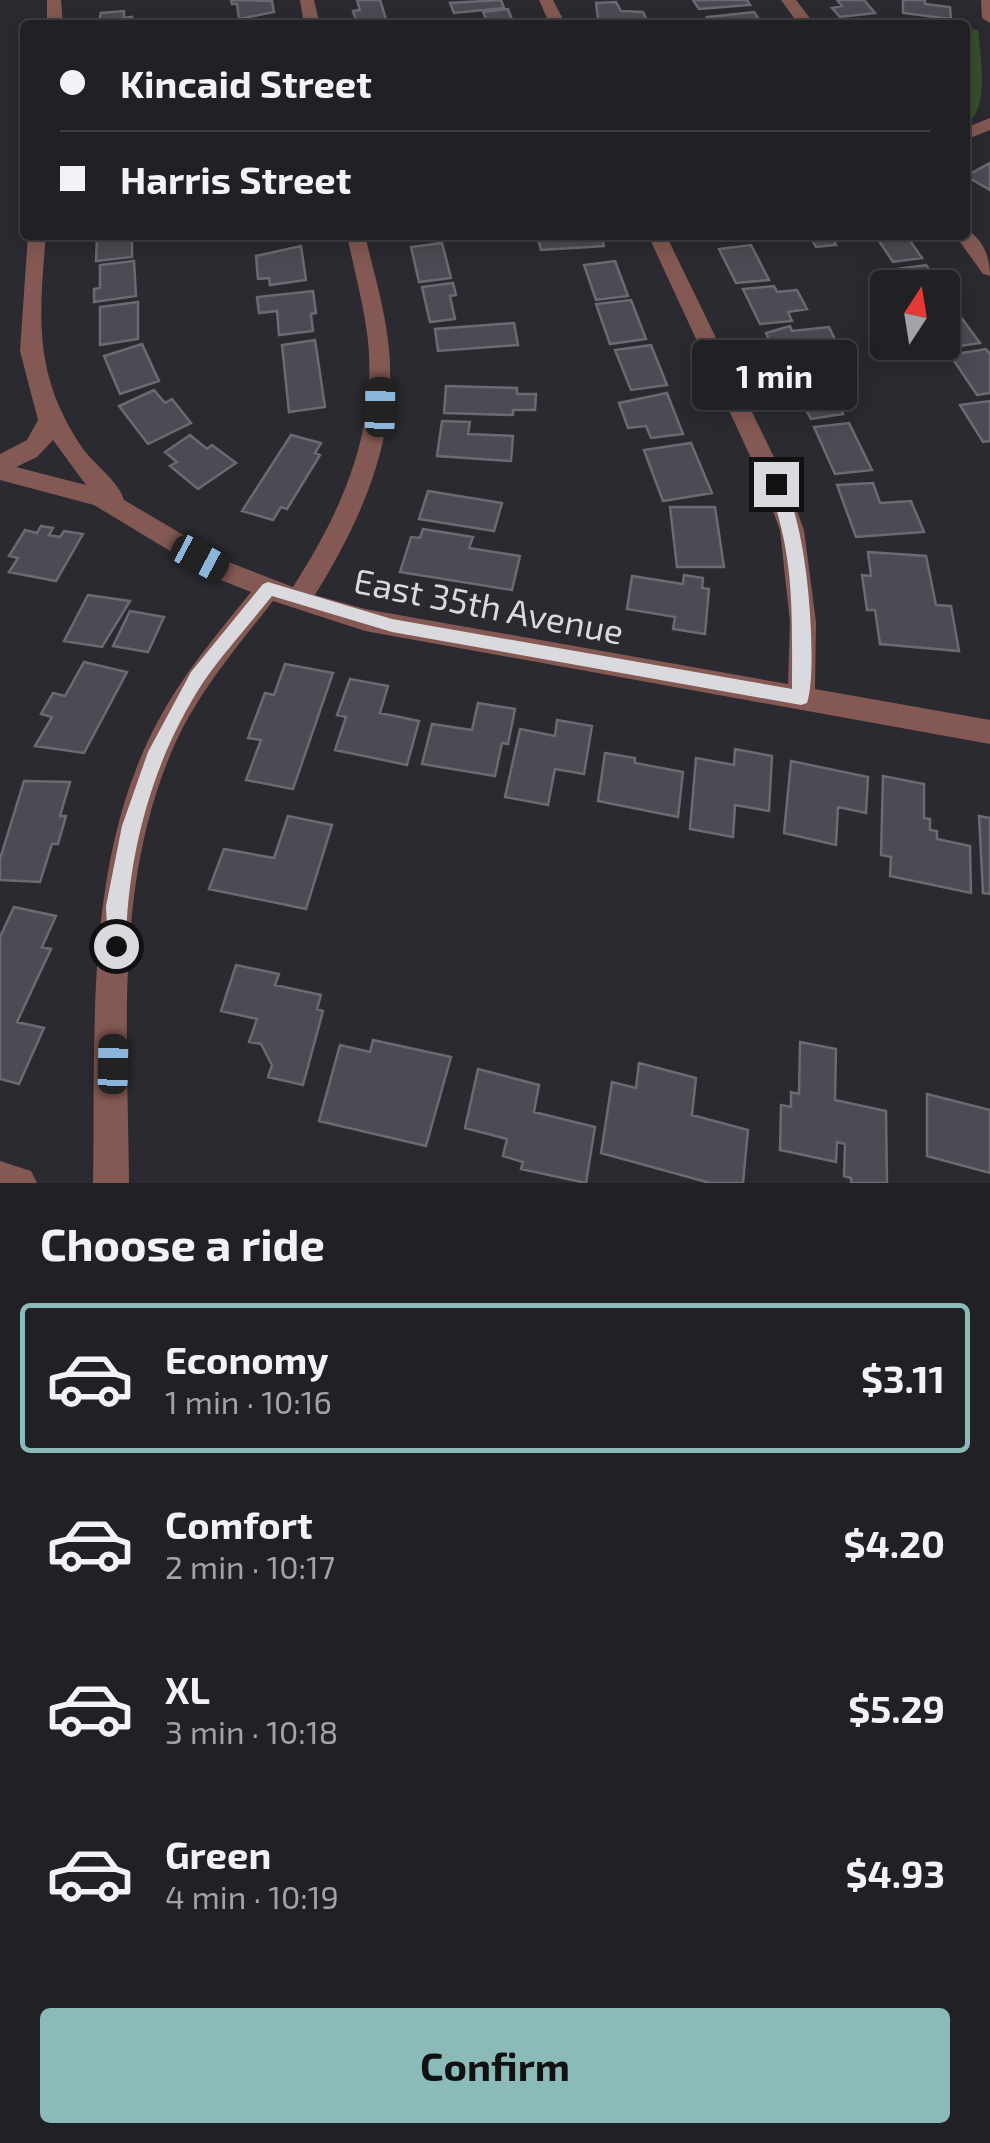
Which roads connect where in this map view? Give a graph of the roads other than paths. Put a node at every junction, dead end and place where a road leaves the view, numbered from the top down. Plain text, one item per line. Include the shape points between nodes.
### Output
1 (788, 0) edge
2 (988, 0) edge
3 (990, 18) edge
4 (803, 20) edge
5 (37, 240) edge
6 (357, 240) edge
7 (659, 240) edge
8 (968, 240) edge
9 (990, 270) edge
10 (49, 416) junction
11 (0, 462) edge
12 (0, 471) edge
13 (135, 515) junction
14 (268, 589) junction
15 (298, 600) junction
16 (801, 698) junction
17 (990, 732) edge
18 (0, 1178) edge
19 (19, 1183) edge
20 (110, 1183) edge

1 - 4 street
2 - 3 street
5 - 10 street via 29,327
6 - 15 street via 378,341 374,447 347,519
7 - 16 street via 792,530 803,622
8 - 9 street
10 - 11 street via 36,446
10 - 13 street via 96,483
12 - 13 street, East 35th Avenue via 76,489
13 - 14 street, East 35th Avenue via 178,547
14 - 15 street, East 35th Avenue
14 - 20 street via 198,677 157,752 131,826 116,906
15 - 16 street, East 35th Avenue via 392,626
16 - 17 street, East 35th Avenue
18 - 19 street

